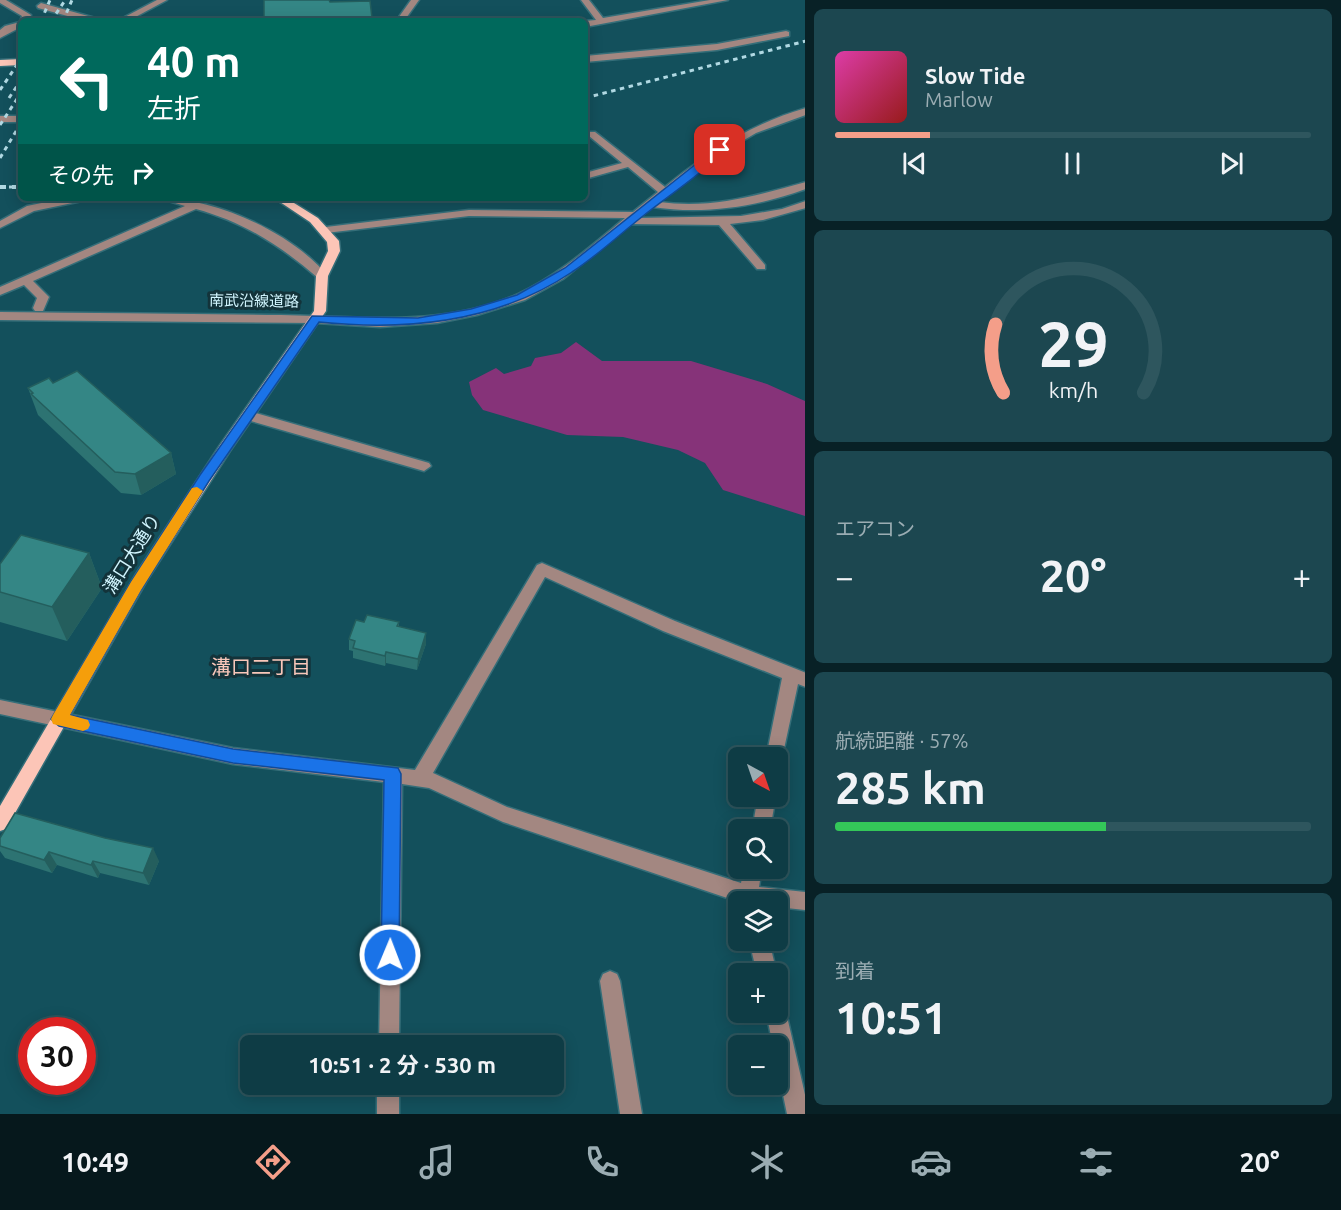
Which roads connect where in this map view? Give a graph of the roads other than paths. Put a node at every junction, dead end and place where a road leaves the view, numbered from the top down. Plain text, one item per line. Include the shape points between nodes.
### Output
1 (0, 0) edge
2 (164, 0) edge
3 (415, 0) edge
4 (585, 0) edge
5 (656, 0) edge
6 (724, 0) edge
7 (41, 3) edge
8 (667, 9) junction
9 (25, 18) edge
10 (34, 18) edge
11 (87, 18) edge
12 (127, 18) edge
13 (402, 18) edge
14 (601, 21) junction
15 (588, 23) edge
16 (18, 24) edge
17 (786, 34) dead end
18 (18, 35) edge
19 (0, 36) edge
20 (588, 58) edge
21 (18, 62) edge
22 (0, 63) edge
23 (805, 111) edge
24 (0, 119) edge
25 (18, 119) edge
26 (592, 134) dead end
27 (628, 164) junction
28 (588, 175) edge
29 (803, 188) edge
30 (665, 192) junction
31 (67, 201) edge
32 (178, 201) edge
33 (283, 201) edge
34 (650, 204) junction
35 (805, 204) edge
36 (197, 205) junction
37 (633, 218) junction
38 (723, 222) junction
39 (0, 225) edge
40 (326, 230) junction
41 (761, 267) dead end
42 (322, 276) junction
43 (26, 280) junction
44 (0, 291) edge
45 (0, 307) edge
46 (39, 308) junction
47 (0, 316) edge
48 (146, 316) junction
49 (316, 319) junction
50 (249, 416) junction
51 (424, 466) dead end
52 (798, 678) edge
53 (0, 707) edge
54 (59, 719) junction
55 (778, 747) edge
56 (393, 774) junction
57 (420, 778) junction
58 (0, 822) edge
59 (728, 891) edge
60 (788, 900) edge
61 (805, 901) edge
62 (610, 981) dead end
63 (778, 1023) edge
64 (389, 1035) edge
65 (388, 1095) edge
66 (388, 1114) edge
67 (631, 1114) edge
68 (798, 1114) edge

1 - 9 street via 27,15
2 - 12 street
3 - 13 street
4 - 14 street
5 - 8 street
6 - 8 street
7 - 10 street
7 - 11 street
8 - 14 street
14 - 15 street
16 - 19 street
17 - 20 street via 717,47
18 - 19 street
21 - 22 main road
23 - 30 street, 南武沿線道路 via 731,142
24 - 25 street
26 - 27 street
27 - 28 street
27 - 30 street
29 - 34 street via 679,209
30 - 34 street, 南武沿線道路
31 - 39 street via 31,208
32 - 36 street
33 - 40 main road
34 - 37 street, 南武沿線道路
35 - 38 street
36 - 42 street via 263,229
36 - 43 street
37 - 38 street
37 - 40 street via 458,214
37 - 49 street, 南武沿線道路 via 559,277 498,305 418,321
38 - 41 street
40 - 42 main road via 334,251
42 - 49 main road
43 - 44 street
43 - 46 street via 43,297
45 - 46 street, 南武沿線道路
46 - 48 street, 南武沿線道路
47 - 48 street, 南武沿線道路
48 - 49 street, 南武沿線道路
49 - 50 main road, 溝口大通り
50 - 51 street
50 - 54 main road, 溝口大通り via 141,578
52 - 55 street
52 - 57 street via 542,569
53 - 54 street
54 - 56 street via 233,756
54 - 58 main road, 溝口大通り
56 - 57 street
56 - 64 street
57 - 59 street via 503,814
60 - 61 street
62 - 67 street
63 - 68 street
65 - 66 street

